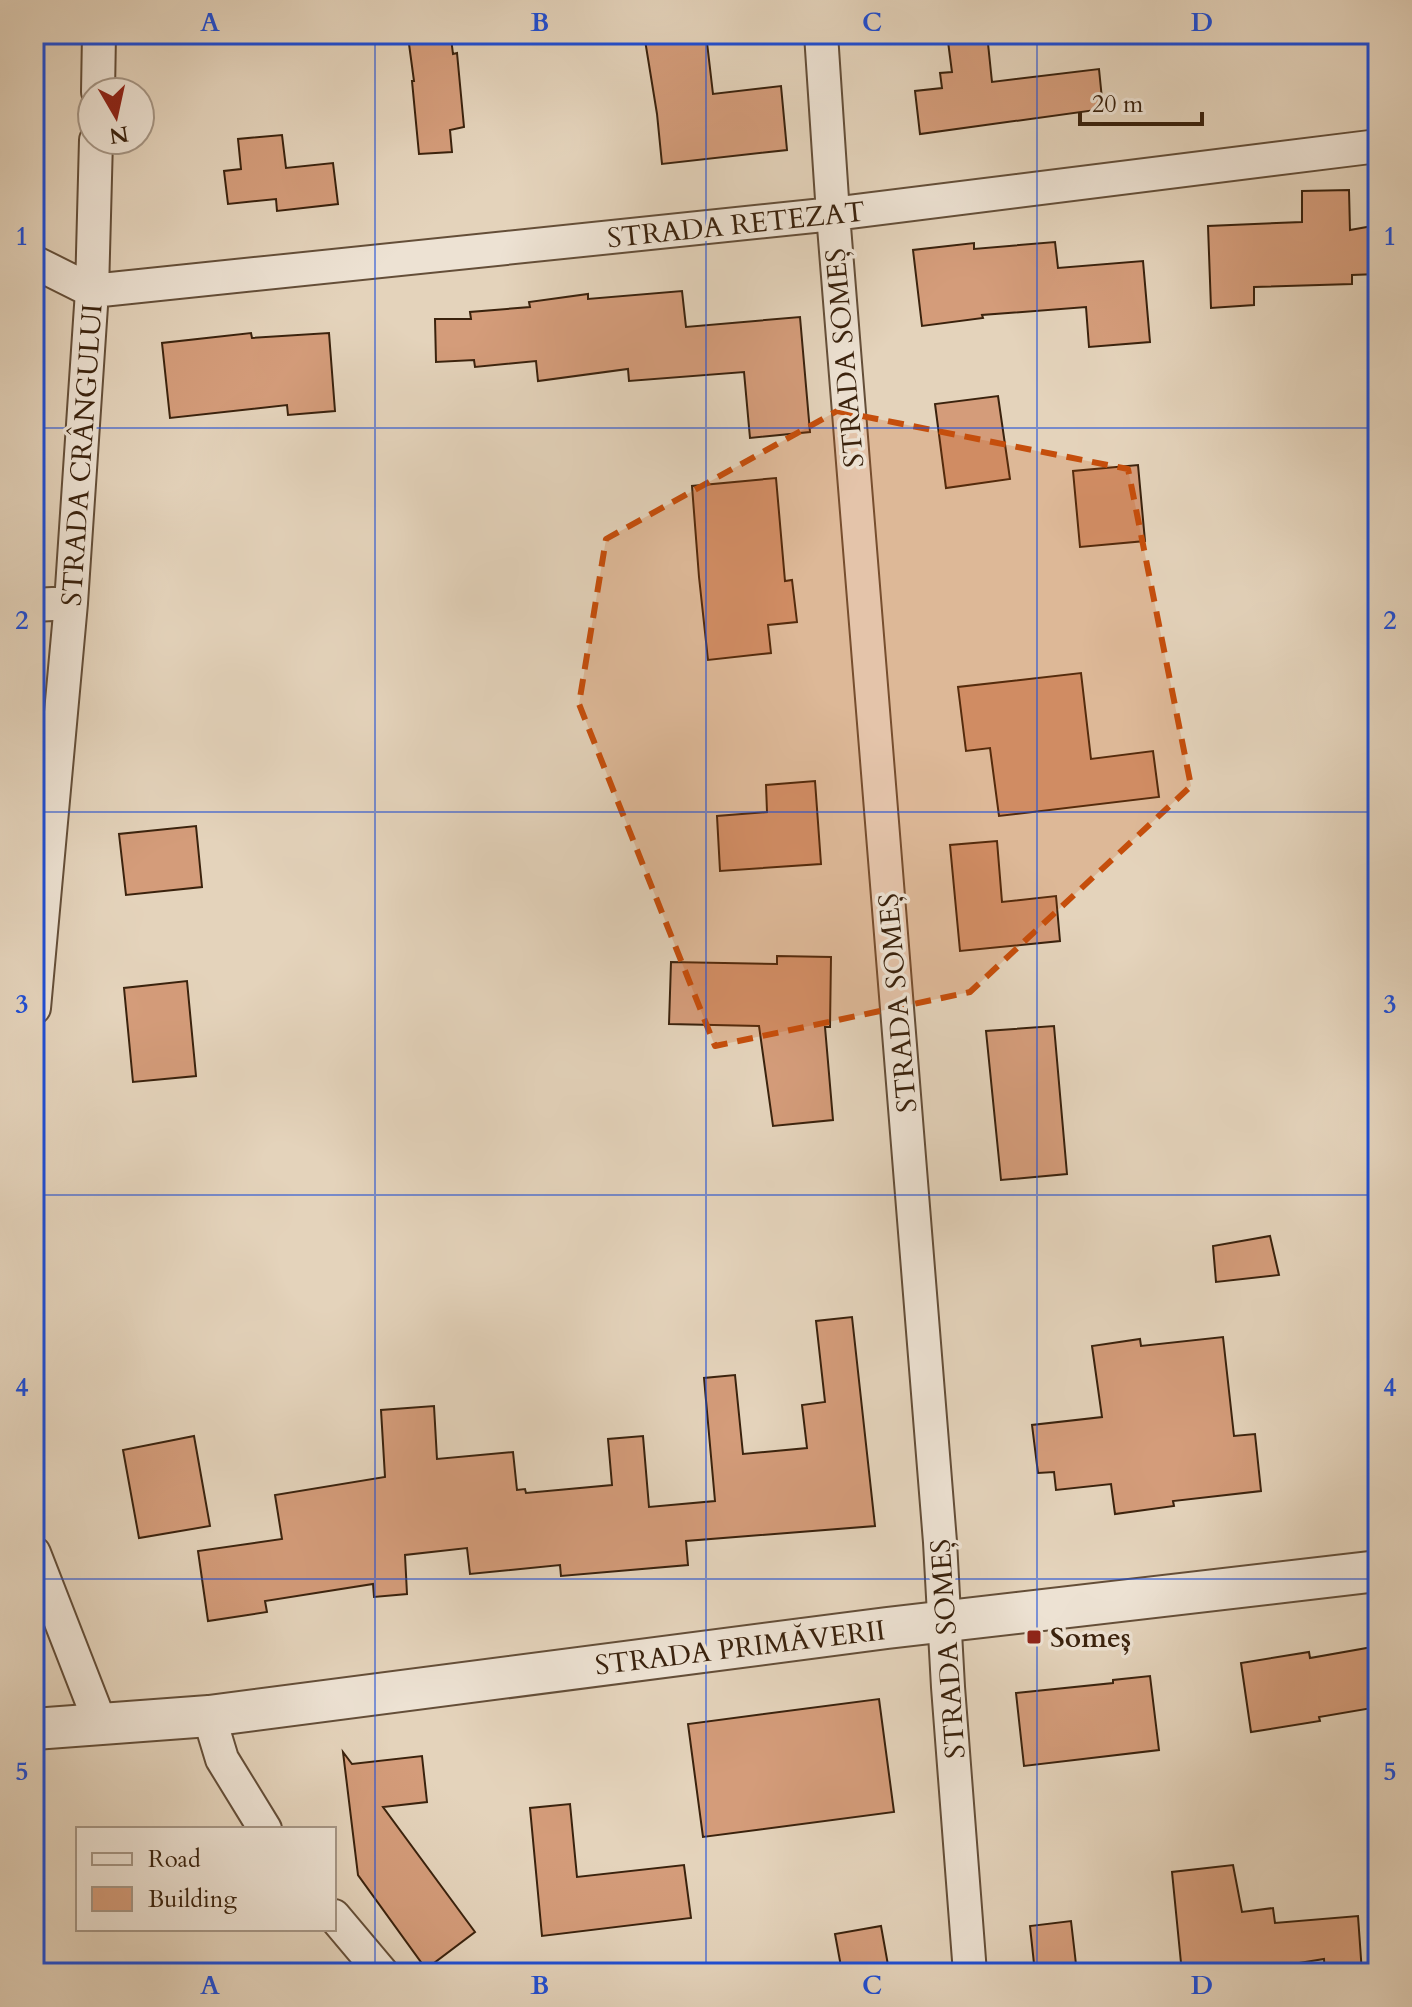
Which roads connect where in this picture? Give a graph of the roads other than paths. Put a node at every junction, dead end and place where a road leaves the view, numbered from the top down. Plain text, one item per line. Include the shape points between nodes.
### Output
1 (99, 34) edge
2 (821, 34) edge
3 (98, 76) edge
4 (1378, 146) edge
5 (96, 156) edge
6 (833, 214) junction
7 (34, 262) edge
8 (92, 291) junction
9 (71, 603) junction
10 (34, 605) edge
11 (34, 1008) edge
12 (34, 1553) edge
13 (1378, 1571) edge
14 (945, 1622) junction
15 (209, 1716) junction
16 (101, 1725) junction
17 (34, 1729) edge
18 (264, 1827) edge
19 (336, 1918) edge
20 (382, 1973) edge
21 (970, 1973) edge

1 - 3 street
2 - 6 street, STRADA SOMEȘ
4 - 6 street, STRADA RETEZAT
5 - 8 street, STRADA CRÂNGULUI
6 - 8 street, STRADA RETEZAT
6 - 14 street, STRADA SOMEȘ
7 - 8 street
8 - 9 street, STRADA CRÂNGULUI
9 - 10 street
9 - 11 street, STRADA CRÂNGULUI
12 - 16 street
13 - 14 street, STRADA PRIMĂVERII
14 - 15 street, STRADA PRIMĂVERII
14 - 21 street, STRADA SOMEȘ
15 - 16 street, STRADA PRIMĂVERII
15 - 18 street via 222,1759
16 - 17 street, STRADA PRIMĂVERII
19 - 20 street

